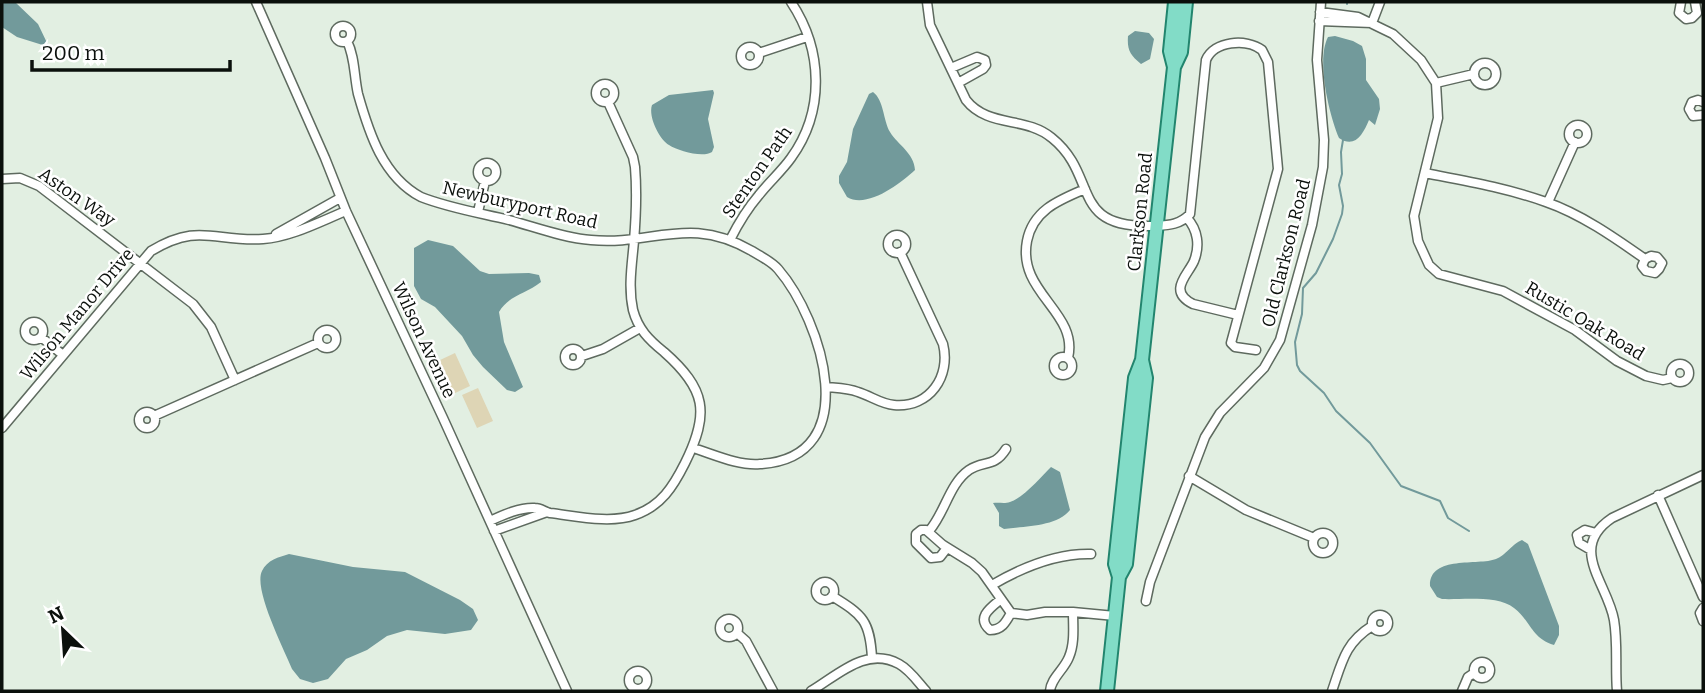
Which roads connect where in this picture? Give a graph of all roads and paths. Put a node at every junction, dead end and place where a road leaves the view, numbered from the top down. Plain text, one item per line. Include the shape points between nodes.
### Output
1 (256, 2) edge
2 (791, 2) edge
3 (928, 2) edge
4 (1175, 2) edge
5 (1186, 2) edge
6 (1321, 2) edge
7 (1380, 2) edge
8 (1681, 2) edge
9 (1695, 2) edge
10 (1320, 16) junction
11 (1372, 23) junction
12 (807, 37) junction
13 (347, 41) dead end
14 (759, 53) dead end
15 (951, 68) junction
16 (1174, 68) junction
17 (1474, 75) dead end
18 (958, 83) junction
19 (1436, 83) junction
20 (608, 102) dead end
21 (1703, 102) edge
22 (1703, 115) edge
23 (1575, 142) dead end
24 (1425, 173) junction
25 (2, 179) edge
26 (485, 181) dead end
27 (1084, 188) junction
28 (341, 198) junction
29 (1548, 202) junction
30 (346, 211) junction
31 (478, 212) junction
32 (1187, 218) junction
33 (1156, 225) junction
34 (270, 238) junction
35 (634, 239) junction
36 (730, 240) junction
37 (900, 252) dead end
38 (1645, 259) dead end
39 (139, 262) junction
40 (1238, 315) junction
41 (640, 328) junction
42 (41, 337) dead end
43 (318, 343) dead end
44 (1256, 350) dead end
45 (64, 355) junction
46 (582, 356) dead end
47 (1068, 358) dead end
48 (1672, 378) dead end
49 (235, 380) junction
50 (826, 387) junction
51 (154, 416) dead end
52 (2, 428) edge
53 (693, 448) junction
54 (1006, 449) dead end
55 (1703, 475) edge
56 (1189, 476) junction
57 (1658, 495) junction
58 (547, 512) junction
59 (490, 521) junction
60 (494, 531) junction
61 (929, 531) junction
62 (1596, 533) junction
63 (1314, 538) dead end
64 (947, 548) junction
65 (1591, 550) junction
66 (1091, 554) dead end
67 (992, 584) junction
68 (832, 596) dead end
69 (1703, 597) edge
70 (1000, 600) junction
71 (1146, 601) dead end
72 (1703, 608) edge
73 (1073, 612) junction
74 (1011, 613) junction
75 (1115, 616) junction
76 (1703, 621) edge
77 (1372, 626) dead end
78 (737, 634) dead end
79 (872, 659) junction
80 (1474, 673) dead end
81 (567, 691) edge
82 (773, 691) edge
83 (811, 691) edge
84 (926, 691) edge
85 (1050, 691) edge
86 (1107, 691) edge
87 (1332, 691) edge
88 (1462, 691) edge
89 (1617, 691) edge

1 - 28 street, Wilson Avenue
2 - 12 street, Stenton Path
3 - 15 street via 930,25
4 - 16 main road, Clarkson Road via 1170,51
5 - 16 main road, Clarkson Road via 1181,52
6 - 10 street, Old Clarkson Road
7 - 11 street
8 - 9 street via 1679,13 1686,19 1697,13
10 - 11 street via 1358,17
10 - 56 street, Old Clarkson Road via 1317,60 1323,167 1280,340 1264,368 1220,413
11 - 19 street via 1406,45
12 - 14 street
12 - 36 street, Stenton Path via 817,86 806,132 744,213
13 - 31 street, Newburyport Road via 358,93 383,162 421,197
15 - 18 street
15 - 18 street via 977,57 985,60 983,69
16 - 33 main road, Clarkson Road
17 - 19 street
18 - 27 street via 980,114 1051,137 1073,162
19 - 24 street via 1438,118
20 - 35 street via 635,167
21 - 22 street via 1692,102 1689,109 1693,116
23 - 29 street
24 - 29 street
24 - 48 street, Rustic Oak Road via 1414,216 1418,241 1429,265 1439,274 1503,291 1575,330 1640,373
25 - 39 street, Aston Way via 20,178 39,186
26 - 31 street
27 - 33 street via 1100,216 1121,225
27 - 47 street via 1051,204 1037,217 1025,256 1029,274 1070,338
28 - 30 street, Wilson Avenue
28 - 34 street
29 - 38 street
30 - 34 street, Wilson Manor Drive
30 - 59 street, Wilson Avenue
31 - 35 street, Newburyport Road via 588,240
32 - 33 street via 1177,224
32 - 40 street via 1197,236 1194,262 1182,280 1182,295 1193,304
32 - 40 street via 1192,208 1206,60 1223,44 1256,46 1268,62 1278,169
33 - 75 main road, Clarkson Road via 1115,564 1119,577
34 - 39 street, Wilson Manor Drive via 188,234 166,242
35 - 36 street, Newburyport Road via 696,232
35 - 41 street via 631,299
36 - 50 street, Newburyport Road via 776,266 786,279 816,341
37 - 50 street via 943,344 943,377 927,396 903,405
39 - 45 street, Wilson Manor Drive
39 - 49 street, Aston Way via 201,312
40 - 44 street via 1231,343
41 - 46 street
41 - 53 street via 686,373 696,391 702,415
42 - 45 street
43 - 49 street
45 - 52 street, Wilson Manor Drive
49 - 51 street
50 - 53 street, Newburyport Road via 820,427 809,444 793,455 751,464
53 - 58 street via 669,491 636,514 613,519
54 - 61 street via 999,460 973,468 960,479
55 - 57 street
56 - 63 street via 1246,510
56 - 71 street, Old Clarkson Road
57 - 62 street via 1612,518
57 - 69 street
58 - 59 street via 529,508
58 - 60 street
59 - 60 street, Wilson Avenue
60 - 81 street, Wilson Avenue
61 - 64 street
61 - 64 street via 918,531 915,539 931,558 940,558
62 - 65 street
62 - 65 street via 1585,530 1577,535 1578,543
64 - 67 street via 972,563
65 - 89 street via 1614,622
66 - 67 street via 1031,565
67 - 70 street
68 - 79 street via 862,619 871,636
70 - 74 street
70 - 74 street via 985,613 985,626 997,629
72 - 76 street
73 - 74 street
73 - 75 street
73 - 85 street via 1071,651
75 - 86 main road, Clarkson Road
77 - 87 street via 1348,648
78 - 82 street via 746,641
79 - 83 street via 860,660
79 - 84 street via 899,664
80 - 88 street

